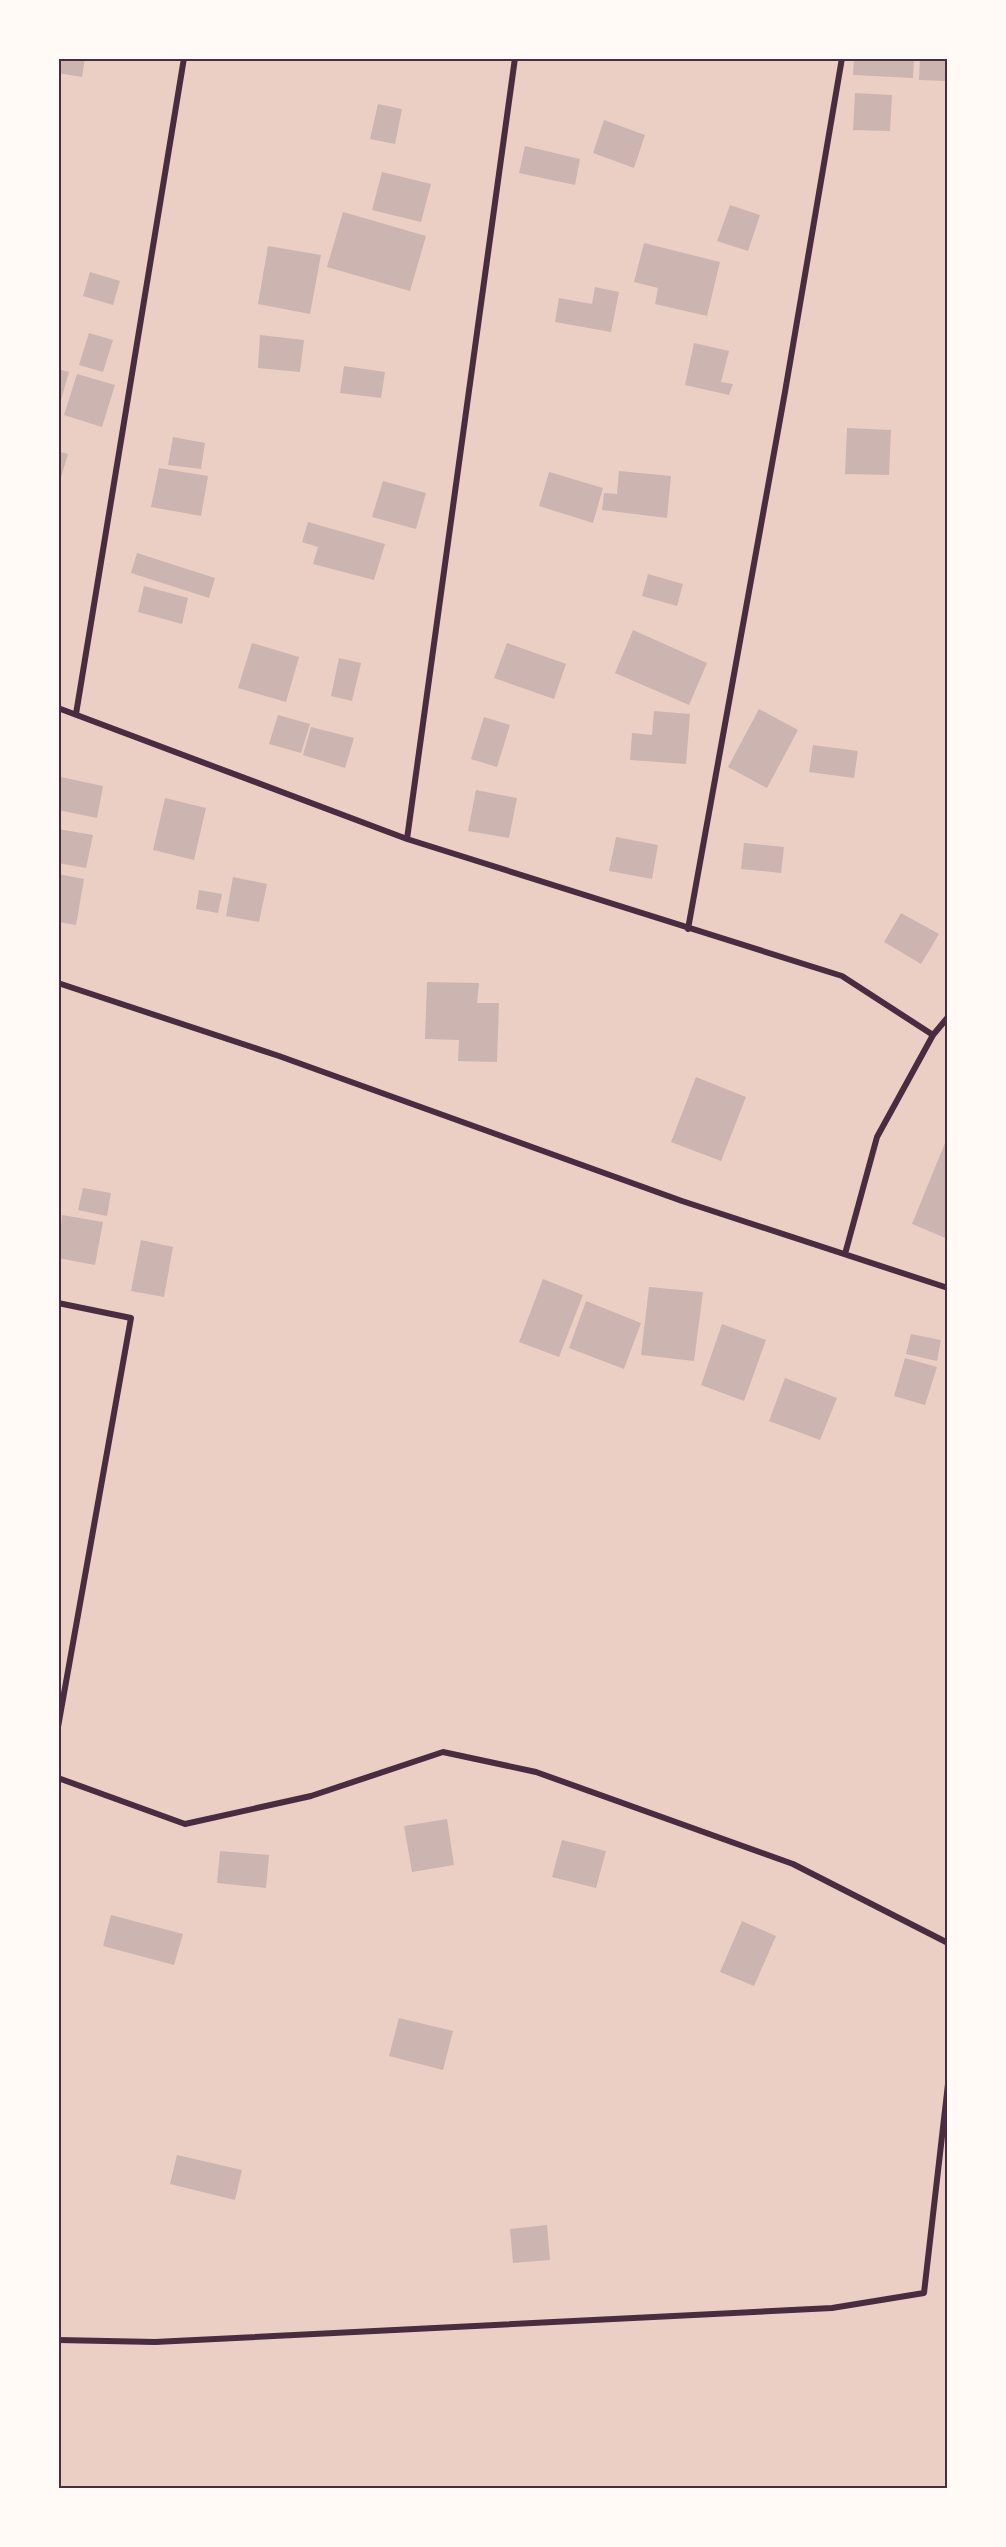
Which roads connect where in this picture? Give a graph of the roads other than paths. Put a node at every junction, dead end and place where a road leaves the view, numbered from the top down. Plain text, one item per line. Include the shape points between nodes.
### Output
1 (184, 58) edge
2 (515, 58) edge
3 (842, 58) edge
4 (58, 708) edge
5 (76, 714) junction
6 (407, 839) junction
7 (688, 929) junction
8 (58, 983) edge
9 (948, 1017) edge
10 (933, 1035) junction
11 (845, 1254) junction
12 (948, 1287) edge
13 (58, 1304) edge
14 (58, 1727) edge
15 (58, 1778) edge
16 (948, 1943) edge
17 (948, 2084) edge
18 (58, 2340) edge

1 - 5 street
2 - 6 street
3 - 7 street
4 - 5 street
5 - 6 street
6 - 7 street
7 - 10 street via 842,976
8 - 11 street via 279,1056 682,1202
9 - 10 street
10 - 11 street via 877,1137
11 - 12 street
13 - 14 street via 131,1318
15 - 16 street via 185,1824 311,1796 443,1752 536,1772 793,1864
17 - 18 street via 924,2293 832,2308 155,2342

